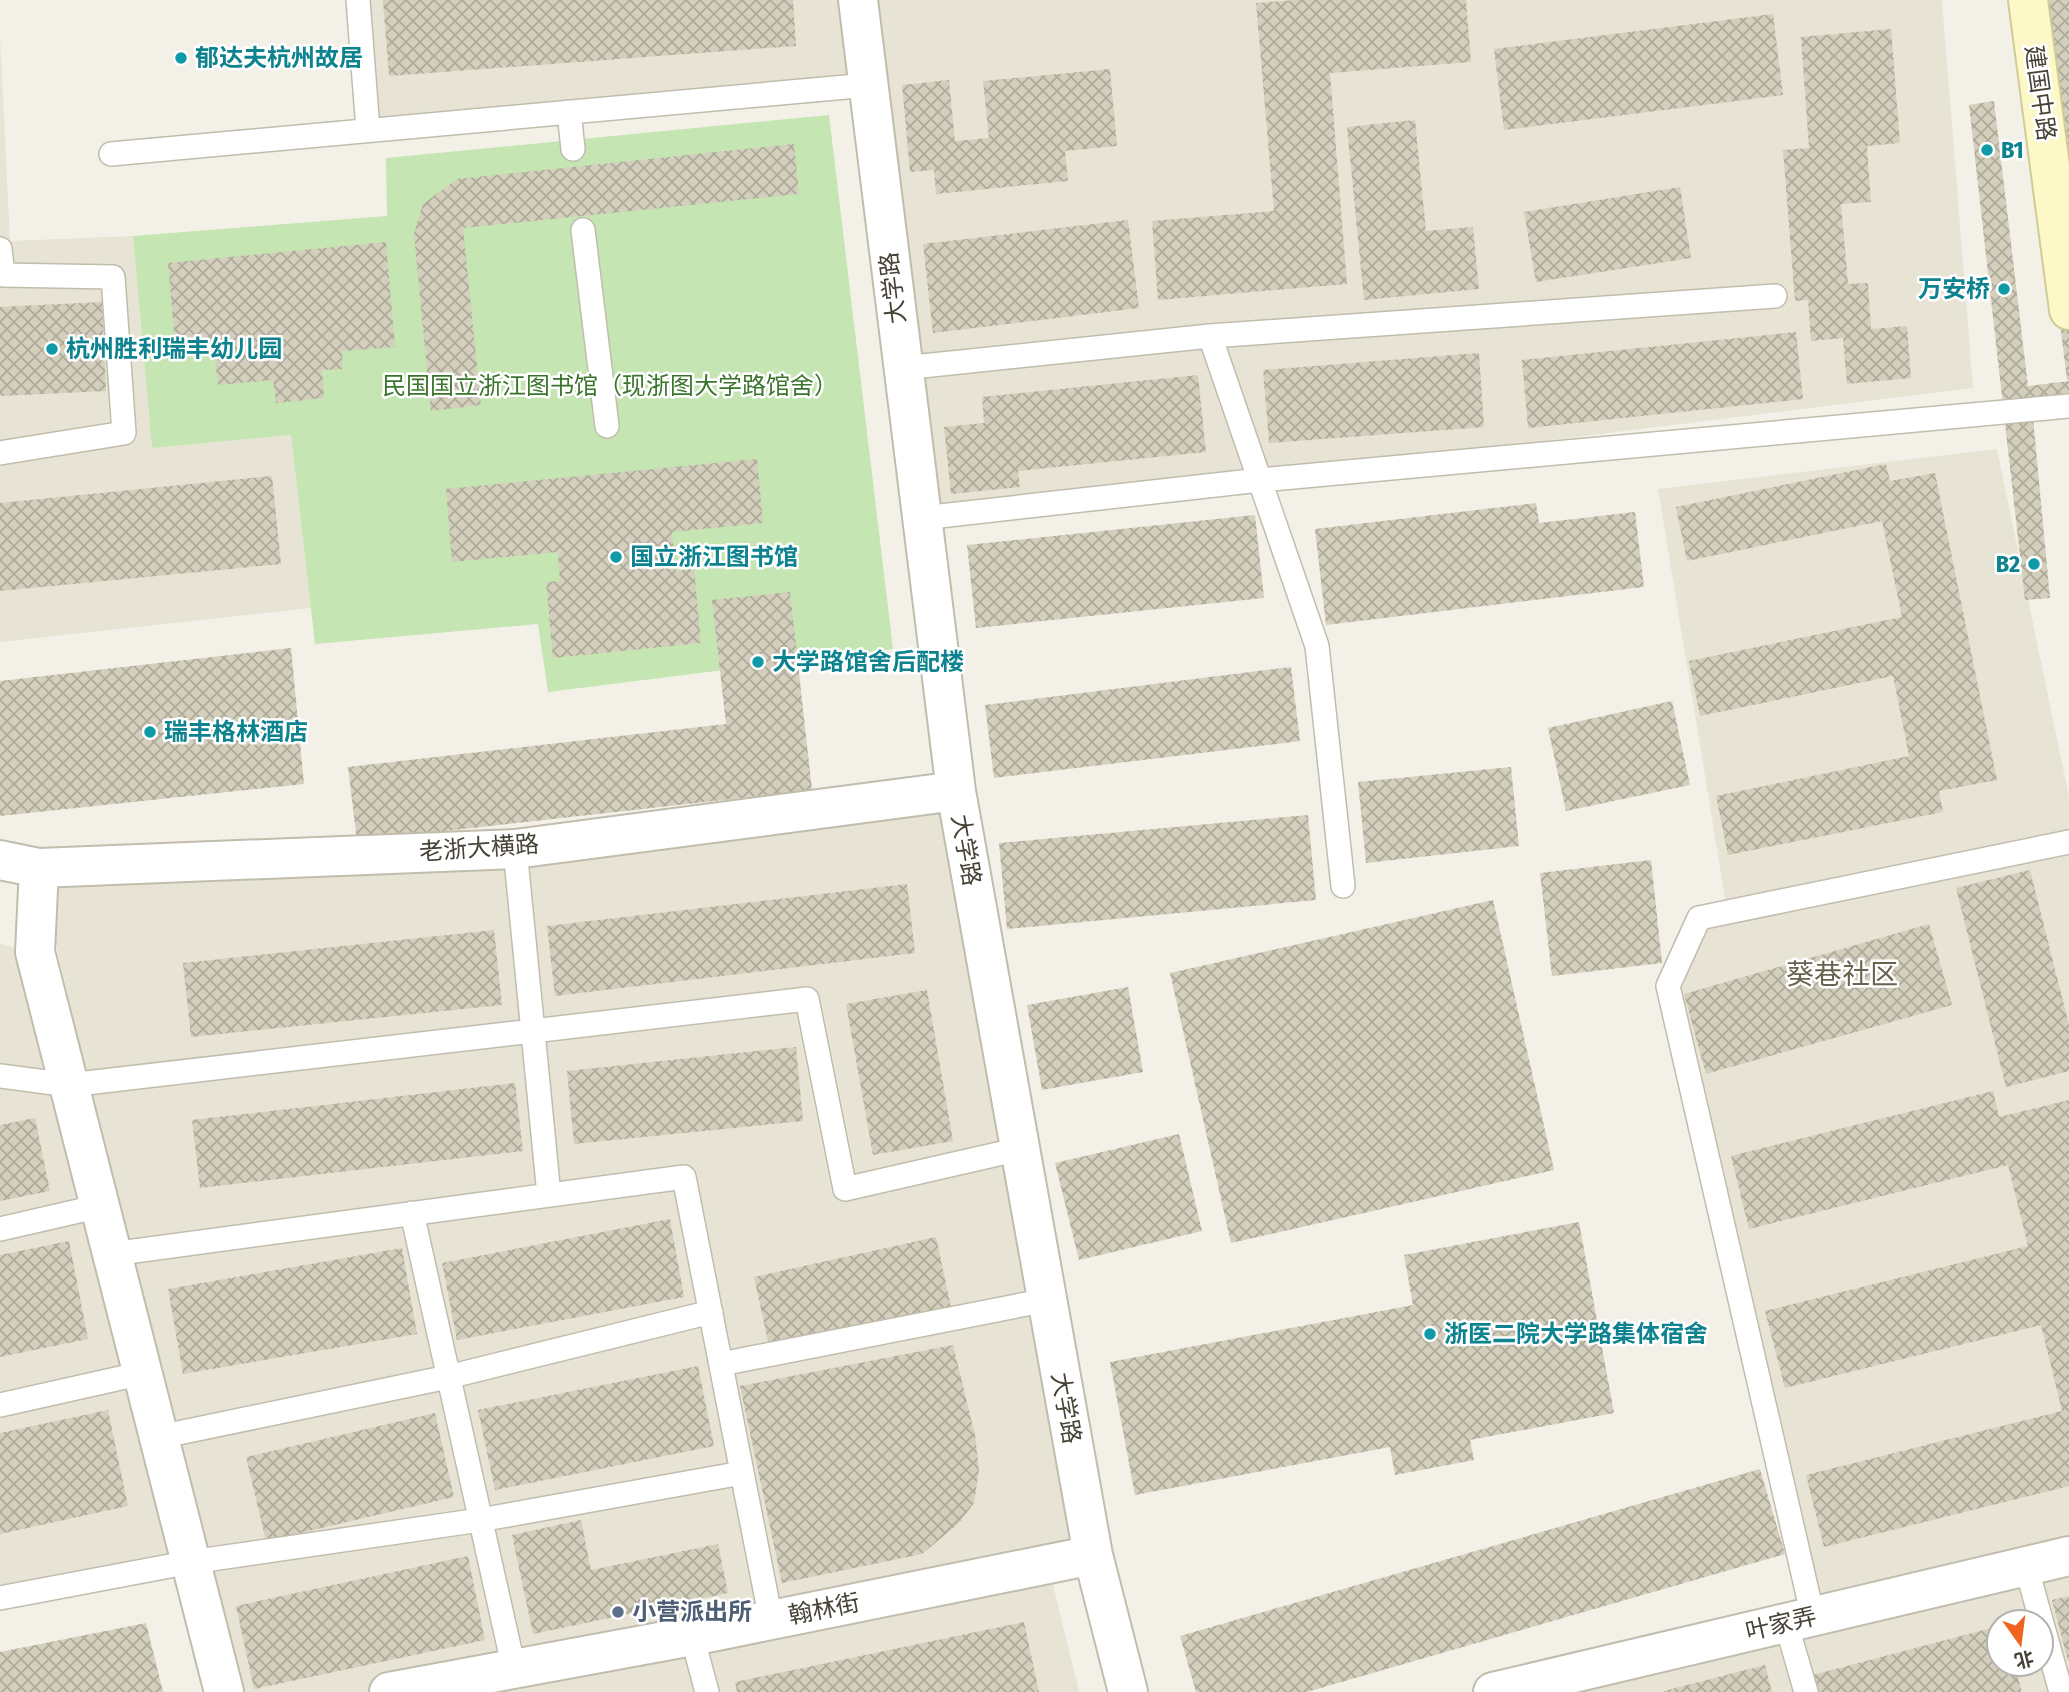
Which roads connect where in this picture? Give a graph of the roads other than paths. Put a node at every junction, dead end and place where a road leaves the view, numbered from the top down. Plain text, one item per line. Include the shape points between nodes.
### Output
1 (358, 0) edge
2 (858, 0) edge
3 (2028, 0) edge
4 (868, 85) junction
5 (569, 112) junction
6 (368, 131) junction
7 (573, 149) dead end
8 (111, 154) dead end
9 (583, 230) dead end
10 (0, 250) edge
11 (1776, 296) dead end
12 (2069, 310) edge
13 (1210, 337) junction
14 (903, 368) junction
15 (2069, 406) edge
16 (607, 426) dead end
17 (0, 453) edge
18 (1260, 481) junction
19 (922, 518) junction
20 (956, 790) junction
21 (2069, 842) edge
22 (515, 849) junction
23 (0, 860) edge
24 (39, 868) junction
25 (1343, 886) dead end
26 (533, 1031) junction
27 (0, 1076) edge
28 (69, 1085) junction
29 (1020, 1149) junction
30 (549, 1195) junction
31 (100, 1206) junction
32 (412, 1213) junction
33 (0, 1229) edge
34 (112, 1254) junction
35 (1047, 1300) junction
36 (711, 1312) junction
37 (721, 1364) junction
38 (143, 1373) junction
39 (448, 1377) junction
40 (0, 1405) edge
41 (159, 1437) junction
42 (742, 1473) junction
43 (481, 1520) junction
44 (1093, 1555) junction
45 (2069, 1556) edge
46 (191, 1562) junction
47 (2026, 1566) junction
48 (0, 1598) edge
49 (771, 1620) junction
50 (1799, 1620) junction
51 (692, 1636) junction
52 (514, 1669) junction
53 (224, 1692) edge
54 (389, 1692) edge
55 (707, 1692) edge
56 (1128, 1692) edge
57 (1493, 1692) edge
58 (1806, 1692) edge
59 (2061, 1692) edge

1 - 6 lane
2 - 4 street, 大学路
3 - 12 main road, 建国中路
4 - 5 lane
4 - 14 street, 大学路
5 - 6 lane
5 - 7 lane
6 - 8 lane
9 - 16 lane
10 - 17 lane via 3,275 113,277 124,433
11 - 13 lane
13 - 14 lane
13 - 18 lane
14 - 19 street, 大学路
15 - 18 lane
18 - 19 lane
18 - 25 lane via 1318,646
19 - 20 street, 大学路
20 - 22 street, 老浙大横路
20 - 29 street, 大学路
21 - 50 lane via 1699,918 1668,986
22 - 24 street, 老浙大横路
22 - 26 lane
23 - 24 street, 老浙大横路
24 - 28 street via 35,952
26 - 28 lane
26 - 29 lane via 807,999 845,1189
26 - 30 lane
27 - 28 lane
28 - 31 street
29 - 35 street, 大学路
30 - 32 lane
30 - 36 lane via 684,1177
31 - 33 lane
31 - 34 street
32 - 34 lane
32 - 39 lane
34 - 38 street
35 - 37 lane
35 - 44 street, 大学路
36 - 37 lane
36 - 39 lane
37 - 42 lane
38 - 40 lane
38 - 41 street
39 - 41 lane
39 - 43 lane
41 - 46 street
42 - 43 lane
42 - 49 lane
43 - 46 lane
43 - 52 lane
44 - 49 street, 翰林街
44 - 56 street, 大学路
45 - 47 street, 叶家弄
46 - 48 lane
46 - 53 street
47 - 50 street, 叶家弄
47 - 59 lane
49 - 51 street, 翰林街
50 - 57 street, 叶家弄
50 - 58 lane
51 - 52 street, 翰林街
51 - 55 lane
52 - 54 street, 翰林街

